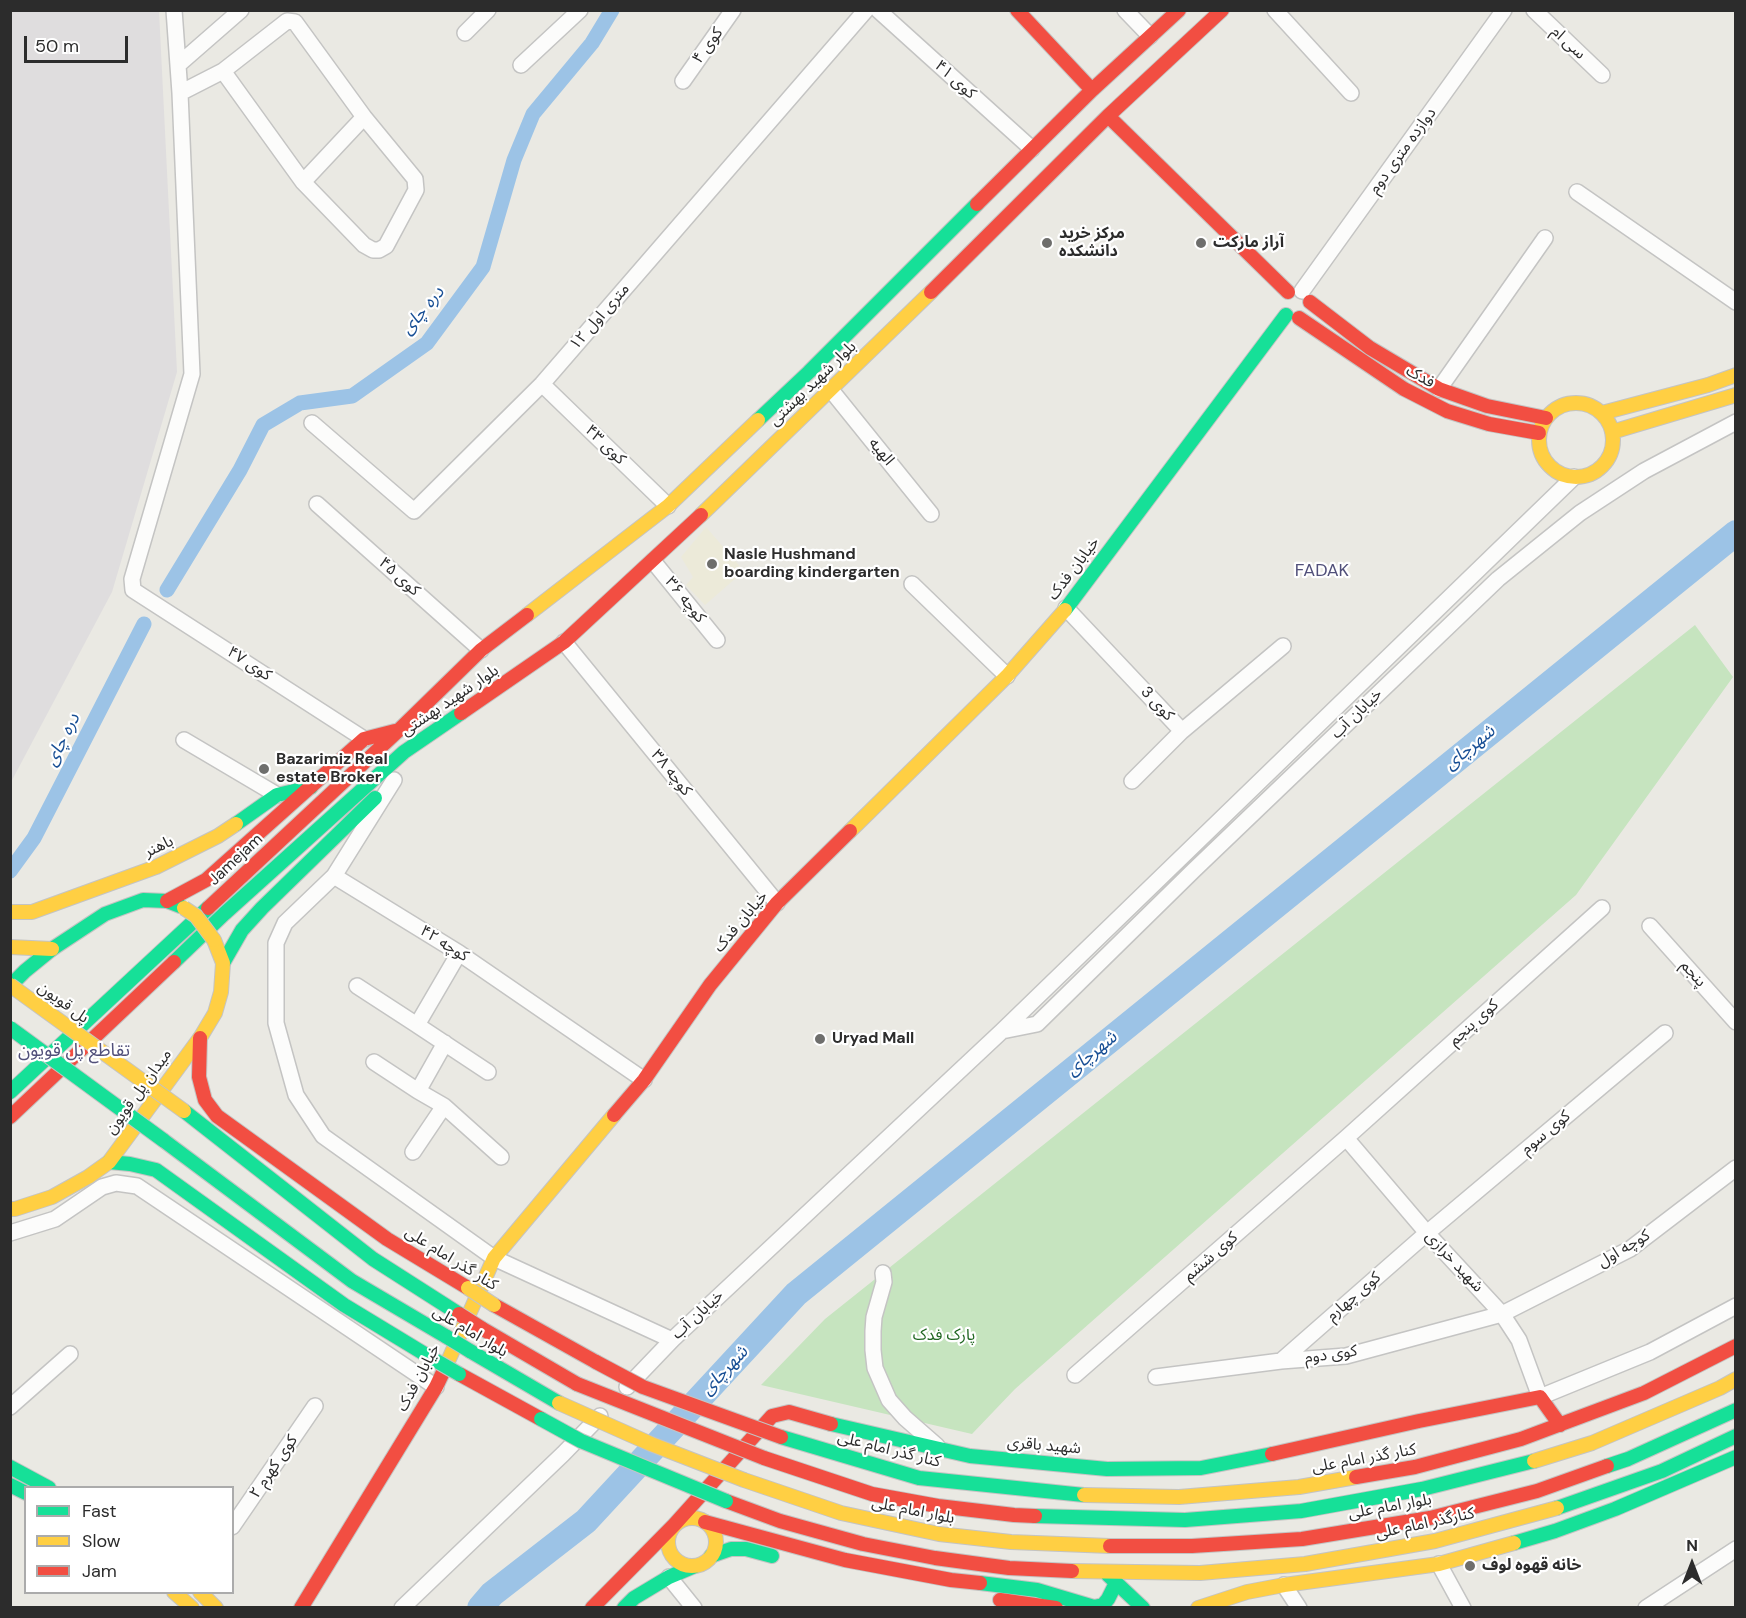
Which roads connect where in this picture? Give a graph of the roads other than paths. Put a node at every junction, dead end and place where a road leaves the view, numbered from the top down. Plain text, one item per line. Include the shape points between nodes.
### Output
1 (174, 10) edge
2 (241, 10) edge
3 (488, 10) edge
4 (580, 10) edge
5 (733, 10) edge
6 (866, 10) edge
7 (878, 10) edge
8 (1017, 10) edge
9 (1125, 10) edge
10 (1179, 10) edge
11 (1222, 10) edge
12 (1275, 10) edge
13 (1504, 10) edge
14 (1534, 10) edge
15 (465, 33) dead end
16 (1150, 36) junction
17 (178, 65) junction
18 (521, 65) dead end
19 (223, 71) junction
20 (1602, 75) dead end
21 (683, 81) dead end
22 (1092, 90) junction
23 (180, 93) junction
24 (1351, 93) dead end
25 (1108, 116) junction
26 (364, 117) junction
27 (1032, 149) junction
28 (303, 182) junction
29 (1577, 192) dead end
30 (1545, 238) dead end
31 (1300, 295) junction
32 (1736, 303) edge
33 (1292, 316) junction
34 (1736, 375) edge
35 (542, 384) junction
36 (1439, 389) junction
37 (831, 390) junction
38 (1736, 395) edge
39 (1602, 413) junction
40 (1546, 417) junction
41 (1736, 422) edge
42 (312, 423) dead end
43 (1539, 432) junction
44 (1612, 432) junction
45 (1574, 477) junction
46 (317, 504) dead end
47 (668, 506) junction
48 (931, 514) dead end
49 (653, 561) junction
50 (912, 584) dead end
51 (1066, 608) junction
52 (717, 640) dead end
53 (564, 642) junction
54 (1283, 646) dead end
55 (482, 650) junction
56 (1007, 676) junction
57 (399, 730) junction
58 (1182, 731) junction
59 (364, 739) junction
60 (184, 740) dead end
61 (404, 752) junction
62 (394, 780) junction
63 (1132, 781) dead end
64 (311, 787) junction
65 (277, 795) junction
66 (334, 876) junction
67 (167, 901) junction
68 (777, 903) junction
69 (1602, 908) dead end
70 (10, 912) edge
71 (1650, 926) dead end
72 (10, 947) edge
73 (52, 949) junction
74 (459, 953) junction
75 (223, 963) junction
76 (10, 986) edge
77 (357, 987) dead end
78 (1736, 1022) edge
79 (417, 1024) junction
80 (10, 1028) edge
81 (1002, 1031) junction
82 (1665, 1033) dead end
83 (200, 1038) junction
84 (446, 1043) junction
85 (374, 1062) dead end
86 (488, 1072) dead end
87 (644, 1080) junction
88 (418, 1091) junction
89 (10, 1092) edge
90 (444, 1106) junction
91 (184, 1111) joint
92 (10, 1117) edge
93 (1346, 1138) junction
94 (413, 1152) dead end
95 (501, 1157) dead end
96 (109, 1162) junction
97 (1736, 1168) edge
98 (10, 1209) edge
99 (10, 1233) edge
100 (1427, 1233) junction
101 (495, 1258) junction
102 (883, 1273) dead end
103 (1736, 1306) edge
104 (1502, 1314) junction
105 (672, 1340) junction
106 (1736, 1346) edge
107 (70, 1354) dead end
108 (1281, 1361) junction
109 (1075, 1375) dead end
110 (1156, 1377) dead end
111 (1736, 1379) edge
112 (436, 1387) junction
113 (1540, 1397) junction
114 (315, 1406) dead end
115 (10, 1407) edge
116 (1736, 1410) edge
117 (1560, 1425) junction
118 (1736, 1436) edge
119 (941, 1449) junction
120 (1736, 1457) edge
121 (788, 1466) junction
122 (10, 1467) edge
123 (919, 1478) junction
124 (10, 1485) edge
125 (45, 1486) edge
126 (24, 1492) edge
127 (1566, 1506) junction
128 (1615, 1509) junction
129 (1551, 1510) junction
130 (705, 1522) junction
131 (234, 1524) edge
132 (675, 1525) junction
133 (1527, 1539) junction
134 (1736, 1549) edge
135 (711, 1556) junction
136 (781, 1558) dead end
137 (1439, 1564) junction
138 (695, 1566) junction
139 (823, 1568) dead end
140 (1105, 1572) junction
141 (669, 1577) junction
142 (1116, 1583) junction
143 (1284, 1585) junction
144 (175, 1594) edge
145 (201, 1594) edge
146 (192, 1608) edge
147 (216, 1608) edge
148 (301, 1608) edge
149 (402, 1608) edge
150 (592, 1608) edge
151 (624, 1608) edge
152 (694, 1608) edge
153 (1056, 1608) edge
154 (1143, 1608) edge
155 (1198, 1608) edge
156 (1299, 1608) edge
157 (1463, 1608) edge
158 (1646, 1608) edge

1 - 17 street
2 - 17 street
3 - 15 street
4 - 18 street
5 - 21 street, کوی ۴
6 - 35 street, ۱۲ متری اول
7 - 27 street, کوی ۴۱
8 - 22 main road
9 - 16 street
10 - 16 main road, بلوار شهید بهشتی
11 - 25 main road, بلوار شهید بهشتی
12 - 24 street
13 - 31 street, دوازده متری دوم
14 - 20 street, سی ام
16 - 22 main road, بلوار شهید بهشتی
17 - 23 street
19 - 23 street
19 - 26 street via 287,21 295,22
19 - 28 street
22 - 27 main road, بلوار شهید بهشتی
23 - 59 street, کوی ۴۷ via 192,374 132,579 133,590
25 - 31 main road, فدک
25 - 37 main road, بلوار شهید بهشتی
26 - 28 street
26 - 28 street via 416,179 416,190 386,246 373,250 364,245
27 - 47 main road, بلوار شهید بهشتی via 809,372
29 - 32 street
30 - 36 street
31 - 33 main road via 1309,309 1305,315
31 - 33 main road via 1283,296 1282,309
31 - 36 main road, فدک via 1370,348
33 - 43 main road, فدک via 1395,383 1448,411 1489,424
33 - 51 main road, خیابان فدک
34 - 39 main road
35 - 42 street, ۱۲ متری اول via 414,511
35 - 47 street, کوی ۴۳
36 - 40 main road, فدک via 1487,406
37 - 48 street, الهیه
37 - 49 main road, بلوار شهید بهشتی
38 - 44 main road
39 - 40 main road via 1579,403 1566,404
39 - 44 main road
40 - 43 main road
41 - 81 street, خیابان آب via 1644,471 1580,513 1498,579 1037,1024
43 - 45 main road via 1543,457 1561,474
44 - 45 main road via 1613,445 1604,463 1587,475
45 - 81 street, خیابان آب
46 - 55 street, کوی ۴۵
47 - 55 main road, بلوار شهید بهشتی
49 - 52 street, کوچه ۳۶
49 - 53 main road, بلوار شهید بهشتی
50 - 56 street
51 - 56 main road, خیابان فدک
51 - 58 street, کوی 3
53 - 61 main road, بلوار شهید بهشتی
53 - 68 street, کوچه ۳۸
54 - 58 street, کوی 3
55 - 57 main road, Jamejam
56 - 68 main road, خیابان فدک
57 - 59 main road
57 - 89 main road, Jamejam
58 - 63 street
59 - 64 main road
60 - 65 street
61 - 62 main road
61 - 92 main road, Jamejam via 224,914
62 - 66 street
62 - 75 main road via 262,908 242,930
64 - 65 main road, باهنر
64 - 67 main road via 206,880
65 - 70 main road, باهنر via 218,836 156,867 32,912
66 - 74 street, کوچه ۴۲
66 - 101 street via 285,923 276,943 276,1023 296,1095 323,1136
67 - 73 main road via 143,900 126,905
67 - 75 main road, میدان پل قویون, bridge via 196,916 214,940
68 - 87 main road, خیابان فدک via 710,985
69 - 93 street, کوی پنجم
71 - 78 street, پنجم
72 - 73 main road
73 - 76 main road
74 - 79 street
74 - 87 street, کوچه ۴۲
75 - 83 main road, میدان پل قویون via 215,1013
76 - 91 main road, پل قویون, bridge
77 - 79 street
79 - 84 street
80 - 116 main road, بلوار امام علی, bridge via 352,1281 559,1403 651,1444 841,1513 939,1534 1011,1542 1192,1546 1302,1539 1430,1518 1537,1491 1628,1459
81 - 105 street, خیابان آب
82 - 100 street, کوی سوم
83 - 96 main road, میدان پل قویون
83 - 123 main road, کنار گذر امام علی, bridge via 199,1077 205,1100 218,1116 387,1239 494,1305 643,1387 781,1437
84 - 86 street
84 - 88 street
85 - 88 street
87 - 101 main road, خیابان فدک
88 - 90 street
90 - 94 street
90 - 95 street
91 - 121 main road, بلوار امام علی, bridge via 373,1259 481,1328 577,1384
93 - 100 street, شهید خرازی
93 - 109 street, کوی ششم
96 - 98 main road, میدان پل قویون via 52,1197
96 - 140 main road, bridge via 156,1170 344,1305 459,1374 581,1441 726,1501 863,1544 935,1558 1009,1568
97 - 104 street, کوچه اول via 1630,1249
99 - 112 street via 55,1219 102,1187 116,1183 137,1186
100 - 104 street, شهید خرازی
100 - 108 street, کوی چهارم
101 - 105 street
101 - 112 main road, خیابان فدک
102 - 119 street via 874,1324 875,1368 889,1400
103 - 113 street via 1650,1352
104 - 108 street, کوی دوم via 1346,1356
104 - 113 street, شهید خرازی via 1520,1340
105 - 149 street, خیابان آب via 563,1454
106 - 117 main road, کنار گذر امام علی via 1644,1393
107 - 115 street
108 - 110 street, کوی دوم
111 - 121 main road, بلوار امام علی via 1592,1443 1529,1463 1422,1490 1300,1511 1185,1520 1014,1515 872,1494
112 - 148 main road, خیابان فدک
113 - 117 main road
113 - 119 main road, شهید باقری via 1201,1468 1107,1469 969,1456
114 - 131 street, کوی کهرم ۲
117 - 123 main road, کنار گذر امام علی via 1415,1467 1299,1487 1179,1497 1086,1495
118 - 127 main road, کنارگذر امام علی via 1662,1471
119 - 132 main road, شهید باقری via 789,1412 772,1416
120 - 128 main road
121 - 123 main road
122 - 125 main road
124 - 126 main road
127 - 128 main road
127 - 129 main road, کنارگذر امام علی
128 - 133 main road
129 - 133 main road
129 - 140 main road, کنارگذر امام علی via 1435,1541 1305,1564 1200,1573
130 - 132 main road via 689,1518
130 - 135 main road via 715,1534
130 - 142 main road via 845,1560 951,1580 1049,1592 1094,1607 1103,1605
132 - 138 main road via 668,1540 670,1554 681,1564
132 - 150 main road, شهید باقری
133 - 137 main road
134 - 158 street
135 - 136 main road via 746,1549
135 - 138 main road
137 - 143 main road
137 - 157 street
138 - 141 main road
139 - 153 main road via 908,1586
140 - 142 main road
141 - 151 main road
141 - 152 street
142 - 154 main road
143 - 155 main road
143 - 156 street
144 - 146 main road
145 - 147 main road

